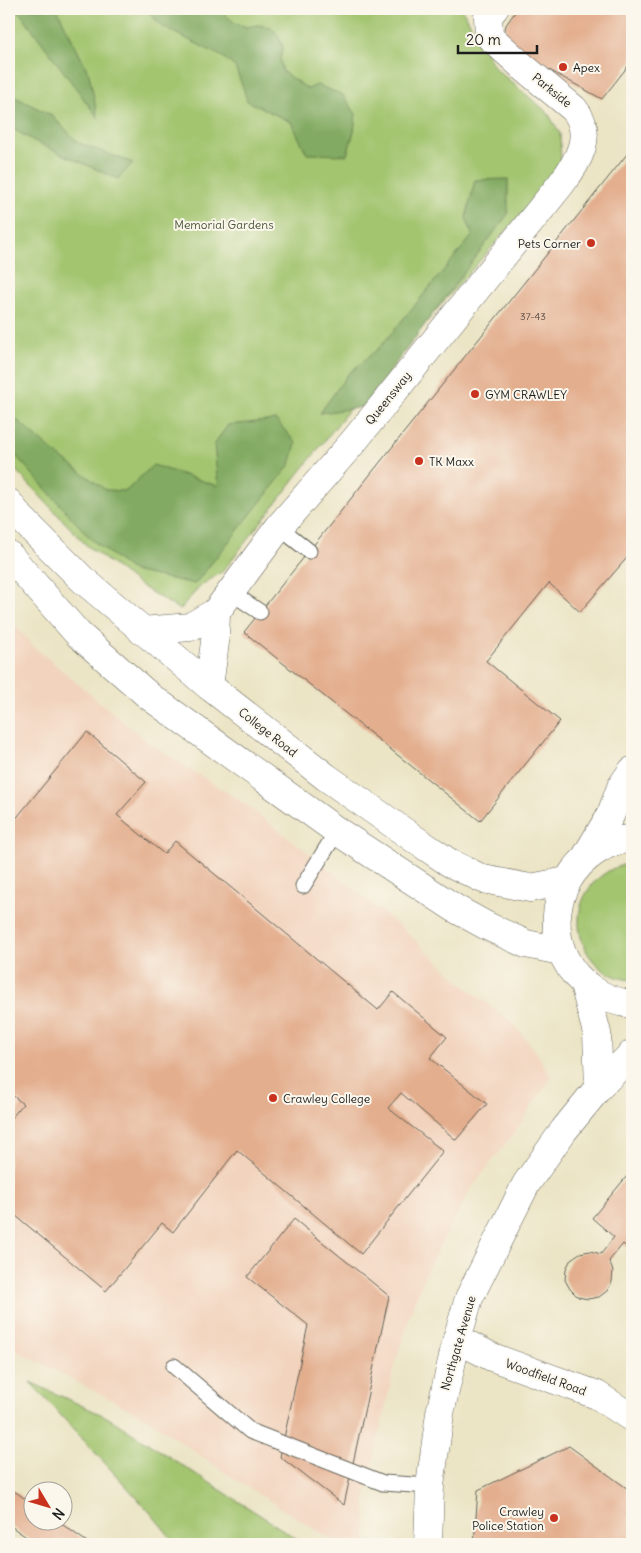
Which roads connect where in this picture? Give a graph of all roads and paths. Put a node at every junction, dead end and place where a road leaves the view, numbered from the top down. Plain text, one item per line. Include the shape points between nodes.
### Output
1 (494, 9) edge
2 (561, 184) joint
3 (9, 503) edge
4 (279, 527) junction
5 (309, 551) dead end
6 (9, 555) edge
7 (222, 602) junction
8 (260, 612) dead end
9 (142, 630) junction
10 (208, 686) junction
11 (632, 771) edge
12 (337, 831) junction
13 (632, 839) edge
14 (585, 858) junction
15 (567, 880) junction
16 (303, 886) dead end
17 (561, 951) junction
18 (584, 984) junction
19 (632, 1004) edge
20 (632, 1054) edge
21 (600, 1087) junction
22 (457, 1339) junction
23 (174, 1366) dead end
24 (632, 1418) edge
25 (430, 1486) junction
26 (428, 1544) edge

1 - 2 main road, Parkside via 488,16 488,36 579,114 584,133 583,147
2 - 4 main road, Queensway via 354,441
3 - 9 main road, College Road via 82,579
4 - 5 lane
4 - 7 main road, Queensway
6 - 12 main road via 78,634 149,696
7 - 8 lane
7 - 9 main road, Queensway via 190,627
7 - 10 main road
9 - 10 main road, College Road
10 - 15 main road, College Road via 326,777 450,863 483,879 530,888
11 - 14 main road
12 - 16 lane
12 - 17 main road via 487,926 526,944
13 - 14 main road via 605,845
14 - 15 main road
15 - 17 main road via 558,903 556,927
17 - 18 main road via 570,969
18 - 19 main road via 602,996
18 - 21 main road via 597,1033
20 - 21 main road, Northgate Avenue
21 - 22 main road, Northgate Avenue via 557,1139 526,1184 469,1298
22 - 24 main road, Woodfield Road via 492,1357 596,1395
22 - 25 main road, Northgate Avenue via 440,1413
23 - 25 lane via 250,1431 383,1483
25 - 26 main road, Northgate Avenue

